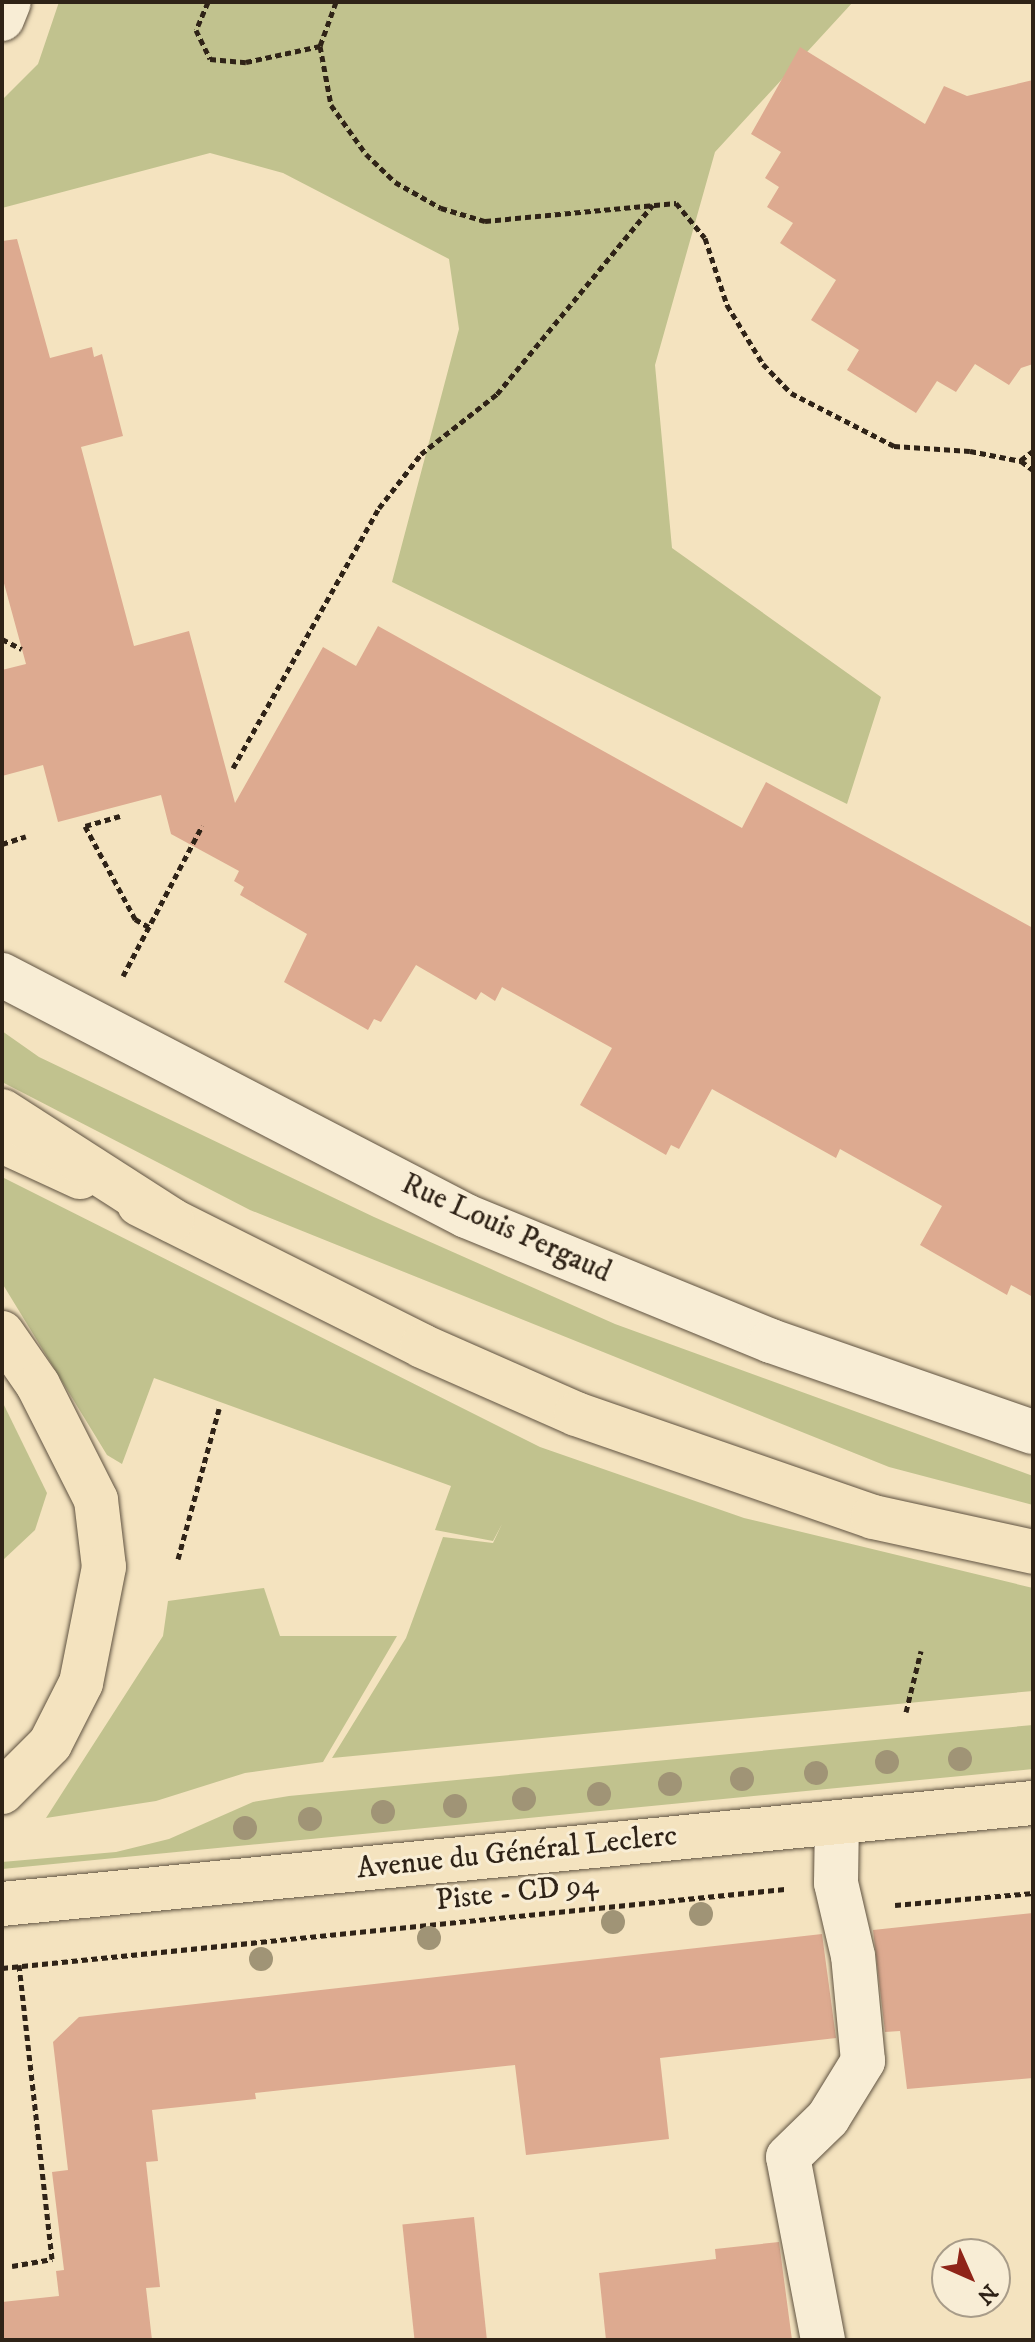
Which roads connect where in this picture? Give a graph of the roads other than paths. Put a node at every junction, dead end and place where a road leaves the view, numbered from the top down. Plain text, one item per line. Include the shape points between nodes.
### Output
1 (9, 2) edge
2 (2, 19) edge
3 (2, 975) edge
4 (2, 1111) edge
5 (2, 1141) edge
6 (172, 1220) junction
7 (2, 1333) edge
8 (1033, 1432) edge
9 (1033, 1552) edge
10 (2, 1792) edge
11 (1033, 1803) edge
12 (837, 1822) junction
13 (2, 1904) edge
14 (823, 2340) edge

1 - 2 street
3 - 8 street, Rue Louis Pergaud via 466,1216 799,1352
4 - 6 main road
5 - 6 main road
6 - 9 main road via 422,1346 576,1414 873,1517
7 - 10 main road via 38,1385 96,1500 104,1567 81,1683 50,1744
11 - 12 main road, Avenue du Général Leclerc
12 - 13 main road, Avenue du Général Leclerc
12 - 14 street via 836,1883 853,1956 863,2061 828,2118 788,2157

